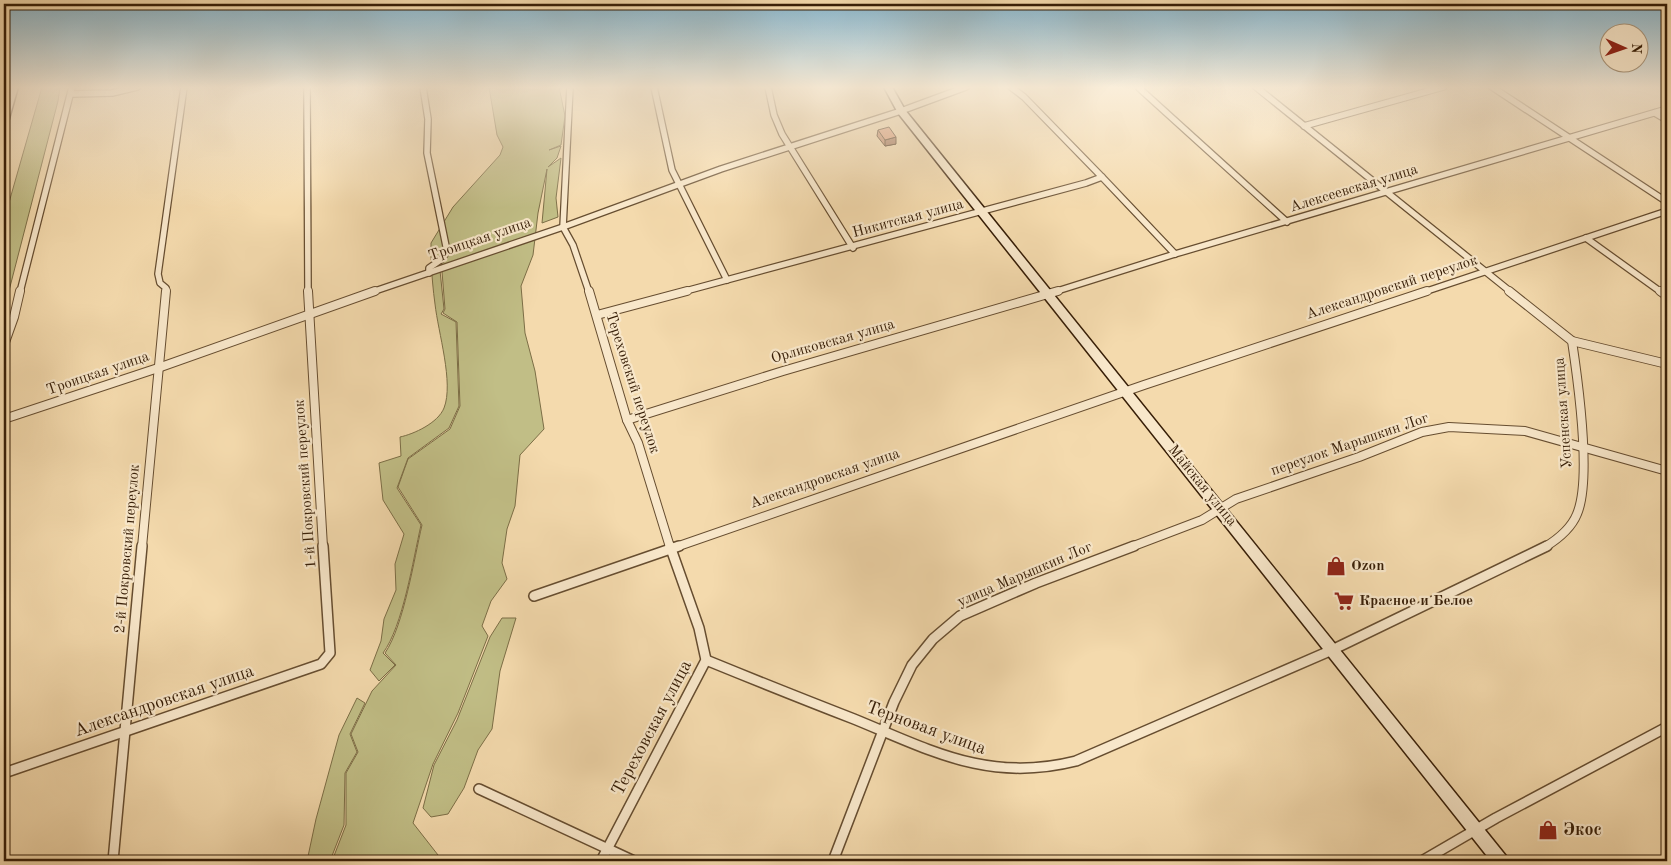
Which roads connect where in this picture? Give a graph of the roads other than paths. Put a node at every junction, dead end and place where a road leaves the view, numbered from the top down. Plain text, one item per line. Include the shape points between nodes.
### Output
1 (62, 127) edge
2 (178, 127) edge
3 (306, 127) edge
4 (428, 127) edge
5 (568, 127) edge
6 (662, 127) edge
7 (780, 127) edge
8 (852, 127) edge
9 (915, 127) edge
10 (1053, 127) edge
11 (1182, 127) edge
12 (1306, 127) edge
13 (1553, 127) edge
14 (1606, 127) edge
15 (1569, 138) junction
16 (789, 148) junction
17 (1102, 178) junction
18 (679, 184) junction
19 (1388, 192) junction
20 (1667, 202) edge
21 (1667, 211) edge
22 (981, 212) junction
23 (1287, 222) junction
24 (563, 227) junction
25 (1586, 238) junction
26 (853, 248) junction
27 (1175, 254) junction
28 (1485, 270) junction
29 (429, 273) junction
30 (727, 280) junction
31 (1048, 294) junction
32 (1667, 296) edge
33 (308, 314) junction
34 (597, 315) junction
35 (1572, 341) junction
36 (4, 345) edge
37 (1667, 364) edge
38 (158, 368) junction
39 (1126, 391) junction
40 (4, 419) edge
41 (627, 420) junction
42 (1581, 446) junction
43 (1667, 471) edge
44 (1220, 509) junction
45 (671, 548) junction
46 (534, 596) dead end
47 (1332, 650) junction
48 (330, 653) joint
49 (706, 660) junction
50 (1667, 727) edge
51 (126, 732) junction
52 (883, 732) junction
53 (4, 773) edge
54 (479, 789) dead end
55 (1476, 830) junction
56 (608, 849) junction
57 (113, 861) edge
58 (601, 861) edge
59 (634, 861) edge
60 (833, 861) edge
61 (1422, 861) edge
62 (1501, 861) edge

1 - 36 street
2 - 38 street, 2-й Покровский переулок via 158,274 160,283 166,288
3 - 33 street, 1-й Покровский переулок
4 - 29 street via 427,154 447,251
5 - 24 street
6 - 18 street via 672,170
7 - 16 street
8 - 16 street, Троицкая улица
9 - 22 street, Майская улица
10 - 17 street
11 - 23 street
12 - 19 street, Успенская улица
13 - 15 street
14 - 15 street, Алексеевская улица
15 - 19 street, Алексеевская улица
15 - 20 street
16 - 18 street, Троицкая улица
16 - 26 street
17 - 22 street, Никитская улица
17 - 27 street
18 - 24 street, Троицкая улица
18 - 30 street
19 - 23 street, Алексеевская улица
19 - 28 street, Успенская улица
21 - 25 street, Александровский переулок
22 - 26 street, Никитская улица
22 - 31 street, Майская улица
23 - 27 street, Алексеевская улица
24 - 29 street, Троицкая улица
24 - 34 street, Тереховский переулок via 573,245
25 - 28 street, Александровский переулок
25 - 32 street
26 - 30 street, Никитская улица
27 - 31 street, Алексеевская улица
28 - 35 street, Успенская улица
28 - 39 street, Александровский переулок
29 - 33 street, Троицкая улица
30 - 34 street, Никитская улица
31 - 39 street, Майская улица
31 - 41 street, Орликовская улица via 783,370
33 - 38 street, Троицкая улица
33 - 48 street, 1-й Покровский переулок
34 - 41 street, Тереховский переулок
35 - 37 street
35 - 42 street, Успенская улица
38 - 40 street, Троицкая улица
38 - 51 street, 2-й Покровский переулок
39 - 44 street, Майская улица
39 - 45 street, Александровская улица
41 - 45 street, Тереховский переулок via 638,444
42 - 43 street, переулок Марышкин Лог
42 - 44 street, переулок Марышкин Лог via 1500,428 1429,431 1236,499
42 - 47 street, Успенская улица via 1582,496 1578,514 1559,537 1455,593
44 - 47 street, Майская улица
44 - 52 street, улица Марышкин Лог via 1202,520 1036,583 960,616 933,639 912,665
45 - 46 street, Александровская улица
45 - 49 street, Тереховская улица via 699,628
47 - 52 street, Терновая улица via 1076,761 1048,769 988,768 955,760
47 - 55 street, Майская улица
48 - 51 street, Александровская улица via 321,664
49 - 52 street, Терновая улица
49 - 56 street, Тереховская улица
50 - 55 street
51 - 53 street, Александровская улица
51 - 57 street, 2-й Покровский переулок
52 - 60 street, улица Марышкин Лог
54 - 56 street
55 - 61 street
55 - 62 street, Майская улица
56 - 58 street, Тереховская улица
56 - 59 street

